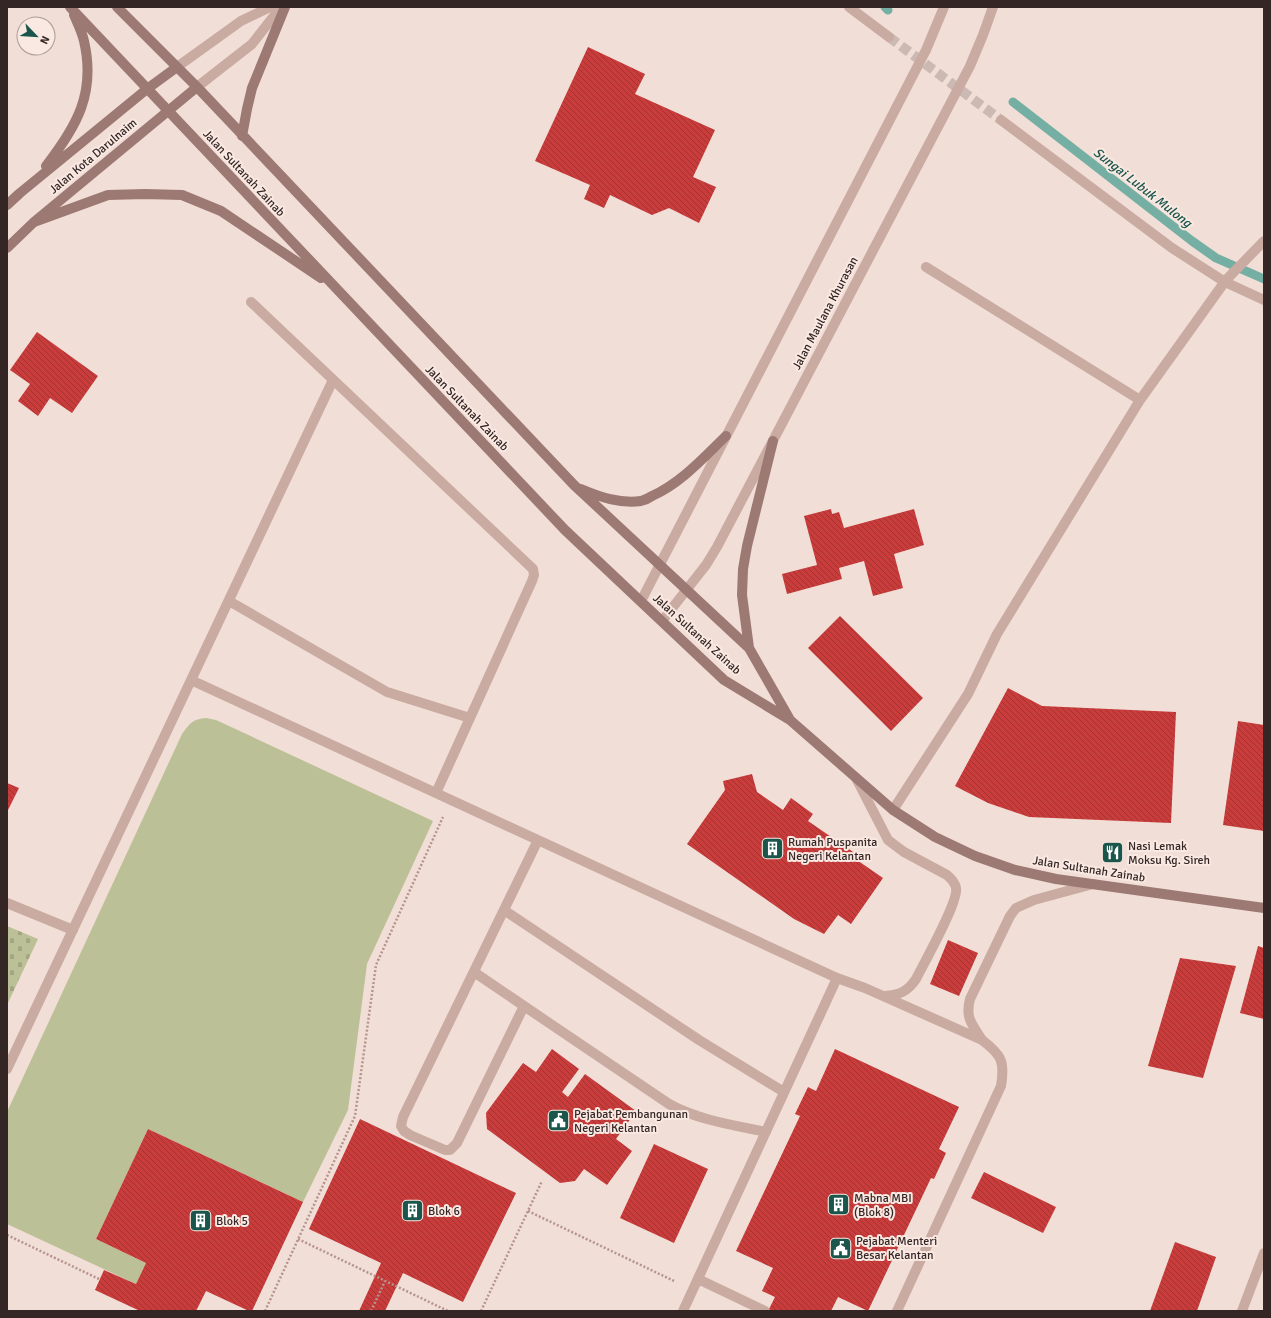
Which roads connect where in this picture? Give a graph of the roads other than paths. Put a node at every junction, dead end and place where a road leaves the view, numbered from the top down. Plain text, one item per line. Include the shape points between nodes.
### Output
1 (117, 7) edge
2 (270, 7) edge
3 (281, 7) edge
4 (285, 7) edge
5 (849, 7) edge
6 (944, 7) edge
7 (993, 7) edge
8 (71, 8) edge
9 (889, 36) tunnel mouth
10 (177, 67) junction
11 (197, 87) junction
12 (147, 89) junction
13 (168, 110) junction
14 (1001, 120) tunnel mouth
15 (242, 136) junction
16 (37, 179) junction
17 (7, 205) edge
18 (34, 222) junction
19 (1264, 241) edge
20 (7, 248) edge
21 (926, 267) dead end
22 (1226, 281) junction
23 (336, 288) junction
24 (1264, 300) edge
25 (251, 302) dead end
26 (333, 380) junction
27 (1140, 400) junction
28 (726, 436) junction
29 (773, 441) junction
30 (574, 485) junction
31 (660, 565) junction
32 (686, 590) junction
33 (228, 601) junction
34 (641, 601) junction
35 (662, 621) junction
36 (749, 648) junction
37 (191, 680) junction
38 (470, 718) junction
39 (790, 720) junction
40 (855, 777) junction
41 (436, 793) junction
42 (893, 810) junction
43 (538, 840) junction
44 (1093, 884) junction
45 (7, 903) edge
46 (1264, 908) edge
47 (504, 910) junction
48 (73, 930) junction
49 (474, 972) junction
50 (837, 978) junction
51 (883, 996) junction
52 (524, 1006) junction
53 (982, 1040) junction
54 (7, 1069) edge
55 (784, 1092) junction
56 (766, 1132) junction
57 (1264, 1253) edge
58 (698, 1279) junction
59 (683, 1311) edge
60 (765, 1311) edge
61 (897, 1311) edge
62 (1242, 1311) edge

1 - 10 main road, Jalan Sultanah Zainab
2 - 10 street via 241,21
3 - 11 street via 252,44
4 - 15 main road via 252,88
5 - 9 street
6 - 28 street via 926,50
7 - 29 street, Jalan Maulana Khurasan via 970,66
8 - 12 main road, Jalan Sultanah Zainab
8 - 16 main road via 84,40 88,63 87,89 79,115 65,141
10 - 11 main road, Jalan Sultanah Zainab
10 - 12 main road, Jalan Kota Darulnaim
11 - 13 main road, Jalan Kota Darulnaim
11 - 15 main road, Jalan Sultanah Zainab
12 - 13 main road, Jalan Sultanah Zainab
12 - 16 main road, Jalan Kota Darulnaim
13 - 18 main road, Jalan Kota Darulnaim
13 - 23 main road, Jalan Sultanah Zainab
14 - 22 street via 1155,236
15 - 30 main road, Jalan Sultanah Zainab
16 - 17 main road, Jalan Kota Darulnaim
18 - 20 main road, Jalan Kota Darulnaim
18 - 23 main road via 108,196 182,195 221,211
19 - 22 street
21 - 27 street
22 - 24 street
22 - 27 street
23 - 34 main road, Jalan Sultanah Zainab via 565,530
25 - 26 street
26 - 33 street
26 - 38 street via 533,569 532,581
27 - 42 street via 997,634 968,694
28 - 30 main road via 681,478 642,501 600,497
28 - 31 street
29 - 32 street, Jalan Maulana Khurasan via 717,547
29 - 36 main road via 743,569 742,595
30 - 31 main road, Jalan Sultanah Zainab
31 - 32 main road, Jalan Sultanah Zainab
31 - 34 street
32 - 35 street, Jalan Maulana Khurasan
32 - 36 main road, Jalan Sultanah Zainab
33 - 37 street
33 - 38 street via 387,692
34 - 35 main road, Jalan Sultanah Zainab
35 - 39 main road, Jalan Sultanah Zainab via 724,680
36 - 39 main road, Jalan Sultanah Zainab
37 - 41 street
37 - 48 street
38 - 41 street
39 - 40 main road, Jalan Sultanah Zainab
40 - 42 main road, Jalan Sultanah Zainab
40 - 51 street via 888,840 947,876 953,881 956,889 955,900 916,979 904,992 894,996
41 - 43 street
42 - 44 main road, Jalan Sultanah Zainab via 934,837 975,856 1015,870
43 - 47 street
43 - 50 street
44 - 46 main road, Jalan Sultanah Zainab
44 - 53 street via 1034,900 1016,908 1010,916 968,1007 968,1015
45 - 48 street
47 - 49 street
47 - 55 street via 698,1040
48 - 54 street
49 - 52 street
49 - 52 street via 403,1117 401,1126 404,1131 439,1149 450,1150 454,1147
50 - 51 street
50 - 55 street
51 - 53 street
52 - 56 street via 682,1111
53 - 61 street via 994,1048 1001,1058 1004,1071 1001,1086
55 - 56 street
56 - 58 street
57 - 62 street
58 - 59 street
58 - 60 street

